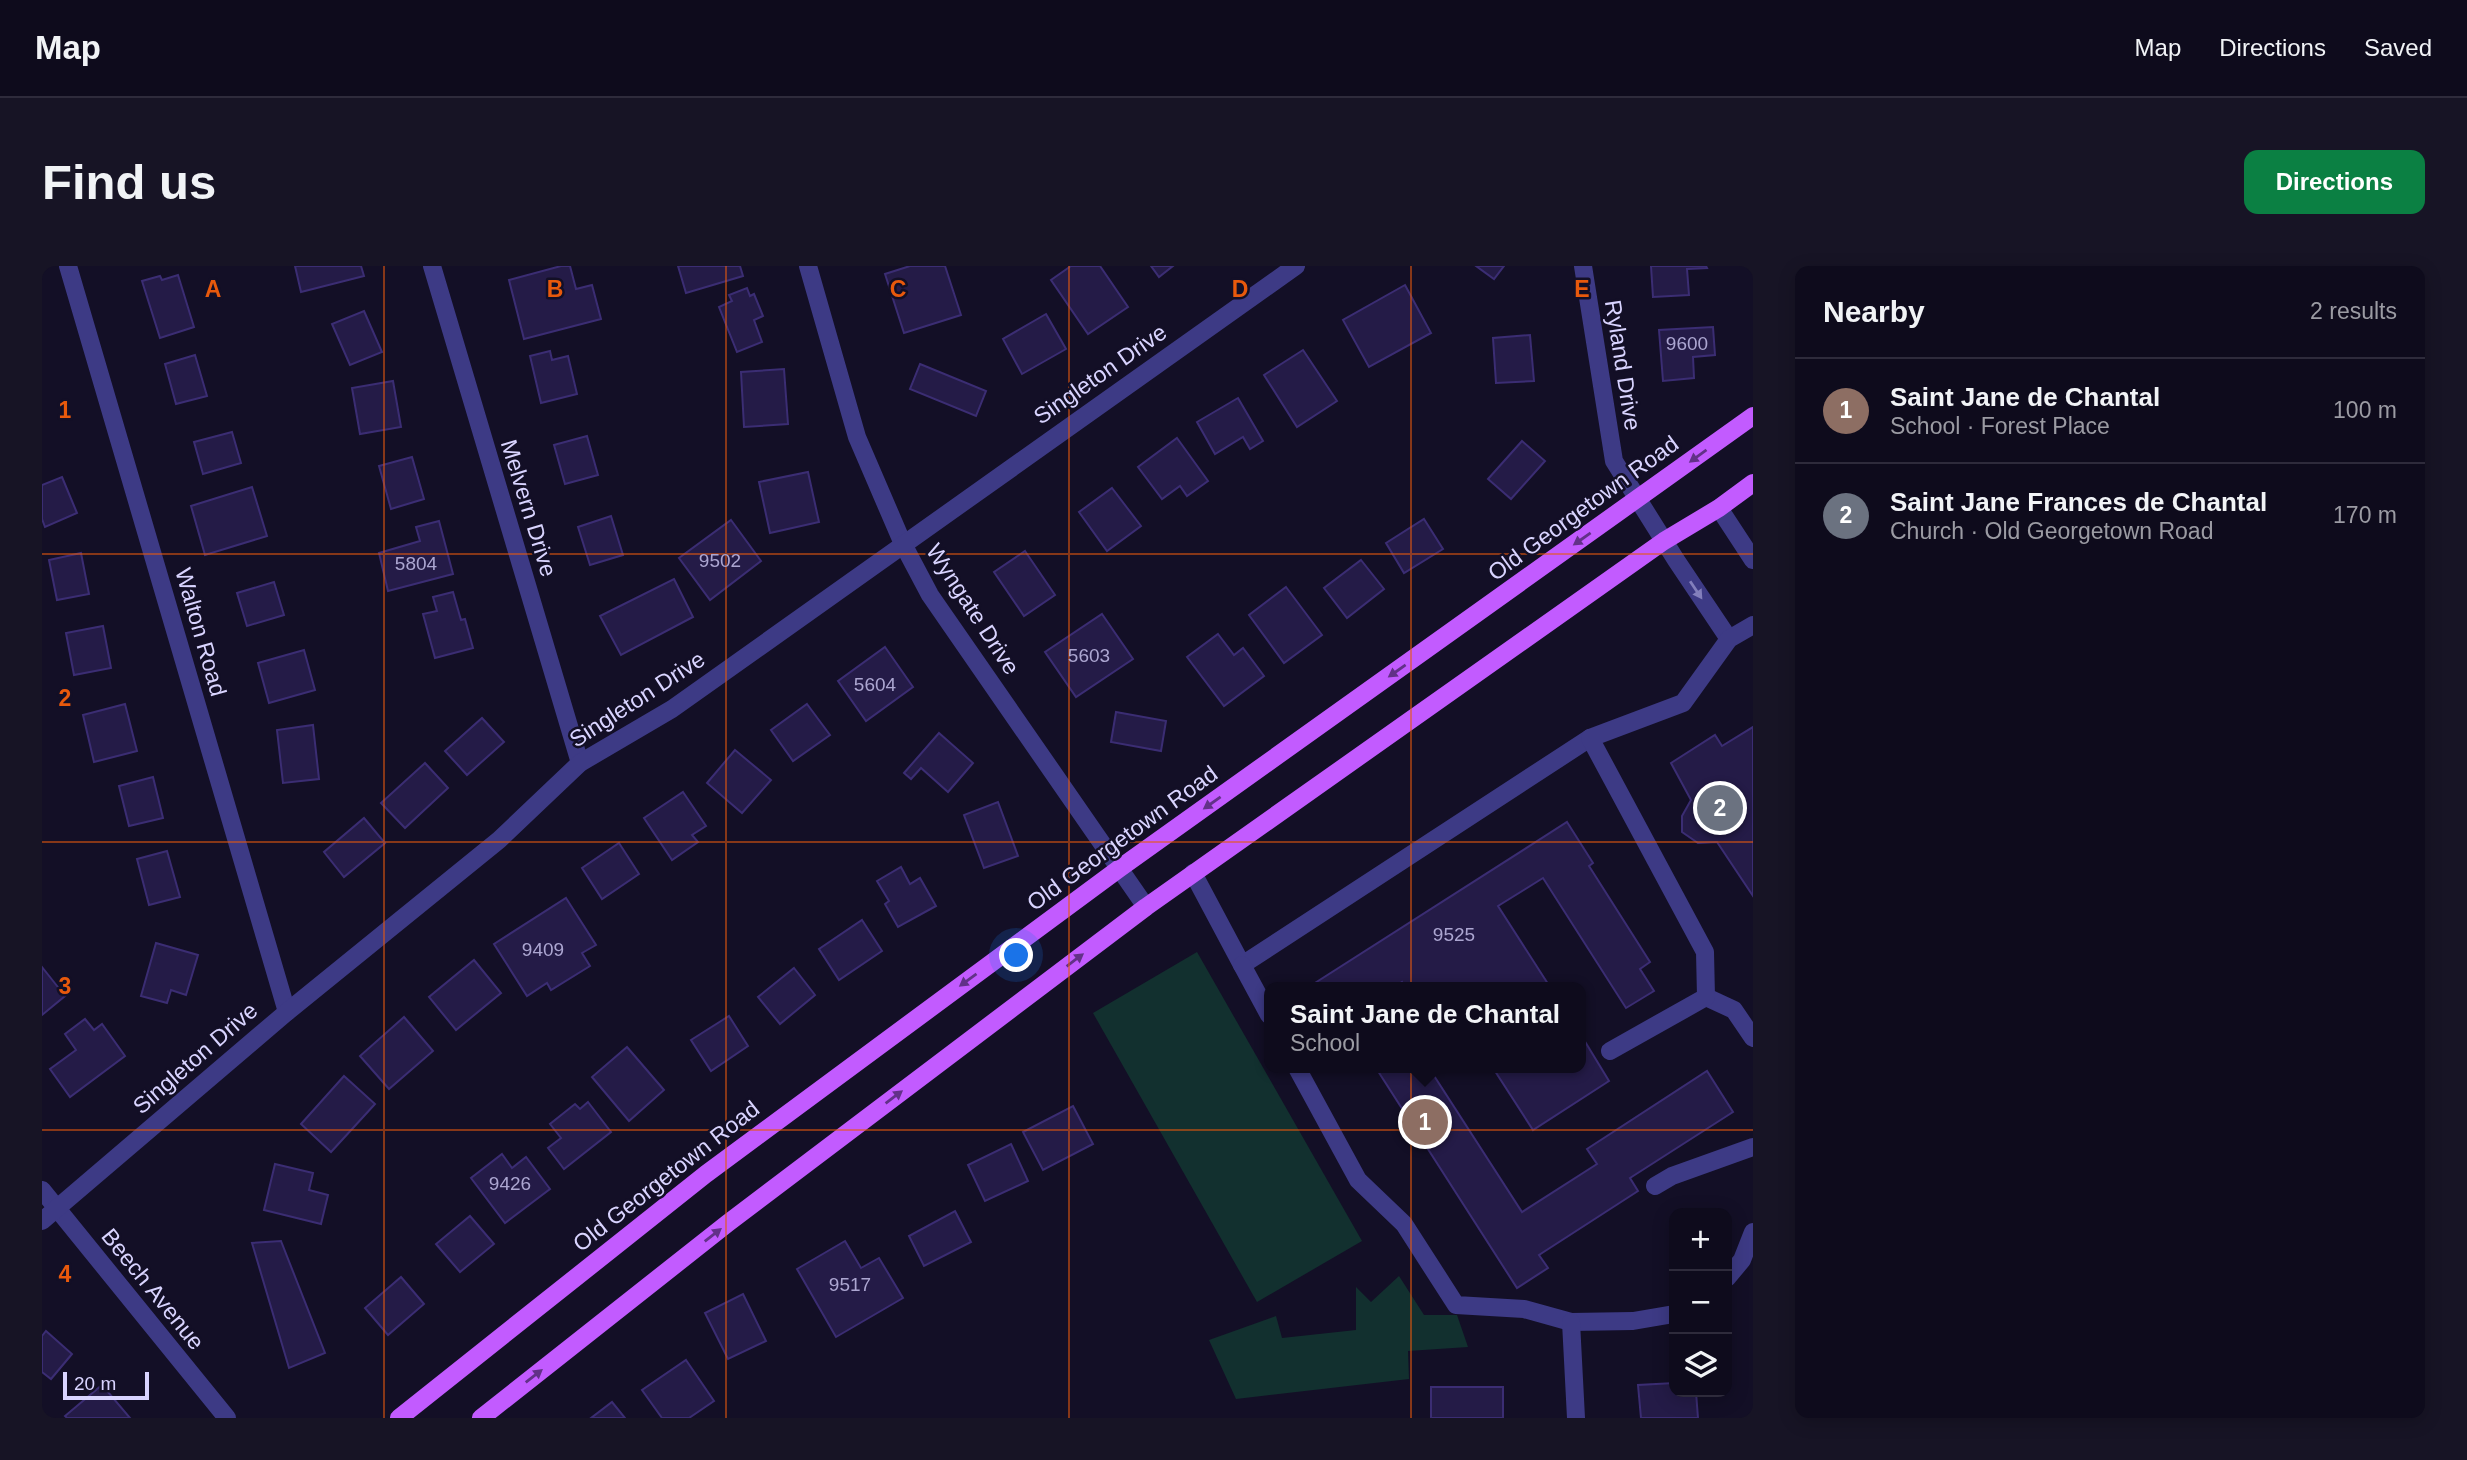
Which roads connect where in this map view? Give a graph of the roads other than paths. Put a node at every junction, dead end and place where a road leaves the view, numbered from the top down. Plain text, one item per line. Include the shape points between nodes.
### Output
1 (68, 266) edge
2 (432, 266) edge
3 (808, 266) edge
4 (1296, 266) edge
5 (1583, 266) edge
6 (1753, 416) edge
7 (1753, 483) edge
8 (1638, 499) junction
9 (1718, 508) junction
10 (1664, 541) junction
11 (903, 544) junction
12 (1753, 560) edge
13 (1753, 625) edge
14 (1729, 639) junction
15 (1590, 738) junction
16 (580, 764) junction
17 (1120, 868) junction
18 (1193, 873) junction
19 (1146, 907) junction
20 (1242, 965) junction
21 (1706, 997) junction
22 (1264, 1006) edge
23 (287, 1012) junction
24 (1753, 1038) edge
25 (1610, 1051) dead end
26 (1300, 1073) edge
27 (1753, 1147) edge
28 (1655, 1186) dead end
29 (42, 1190) edge
30 (57, 1209) junction
31 (42, 1221) edge
32 (1753, 1232) edge
33 (1732, 1272) edge
34 (1669, 1315) edge
35 (1571, 1322) junction
36 (227, 1418) edge
37 (399, 1418) edge
38 (481, 1418) edge
39 (1576, 1418) edge

1 - 23 street, Walton Road
2 - 16 street, Melvern Drive
3 - 11 street, Wyngate Drive via 857,437
4 - 11 street, Singleton Drive
5 - 8 street, Ryland Drive via 1614,461
6 -> 8 main road, Old Georgetown Road
7 - 9 main road
8 - 10 street, Ryland Drive
8 -> 17 main road, Old Georgetown Road
9 - 10 main road
9 - 12 street
10 -> 14 street, Ryland Drive
10 - 18 main road
11 - 16 street, Singleton Drive via 672,709
11 - 17 street, Wyngate Drive via 930,595
13 - 14 street
14 - 15 street via 1682,703
15 - 20 street
15 - 21 street via 1705,952
16 - 23 street, Singleton Drive via 499,840
17 - 19 street, Wyngate Drive
17 -> 37 main road, Old Georgetown Road via 706,1174
18 - 19 main road
18 - 20 street
38 -> 19 main road via 728,1223
20 - 22 street
21 - 24 street via 1734,1010
21 - 25 street
23 - 30 street, Singleton Drive
26 - 35 street via 1358,1180 1404,1223 1456,1305 1524,1309
27 - 28 street
29 - 30 street, Beech Avenue
30 - 31 street, Singleton Drive
30 - 36 street, Beech Avenue
32 - 33 street
34 - 35 street via 1633,1321
35 - 39 street

